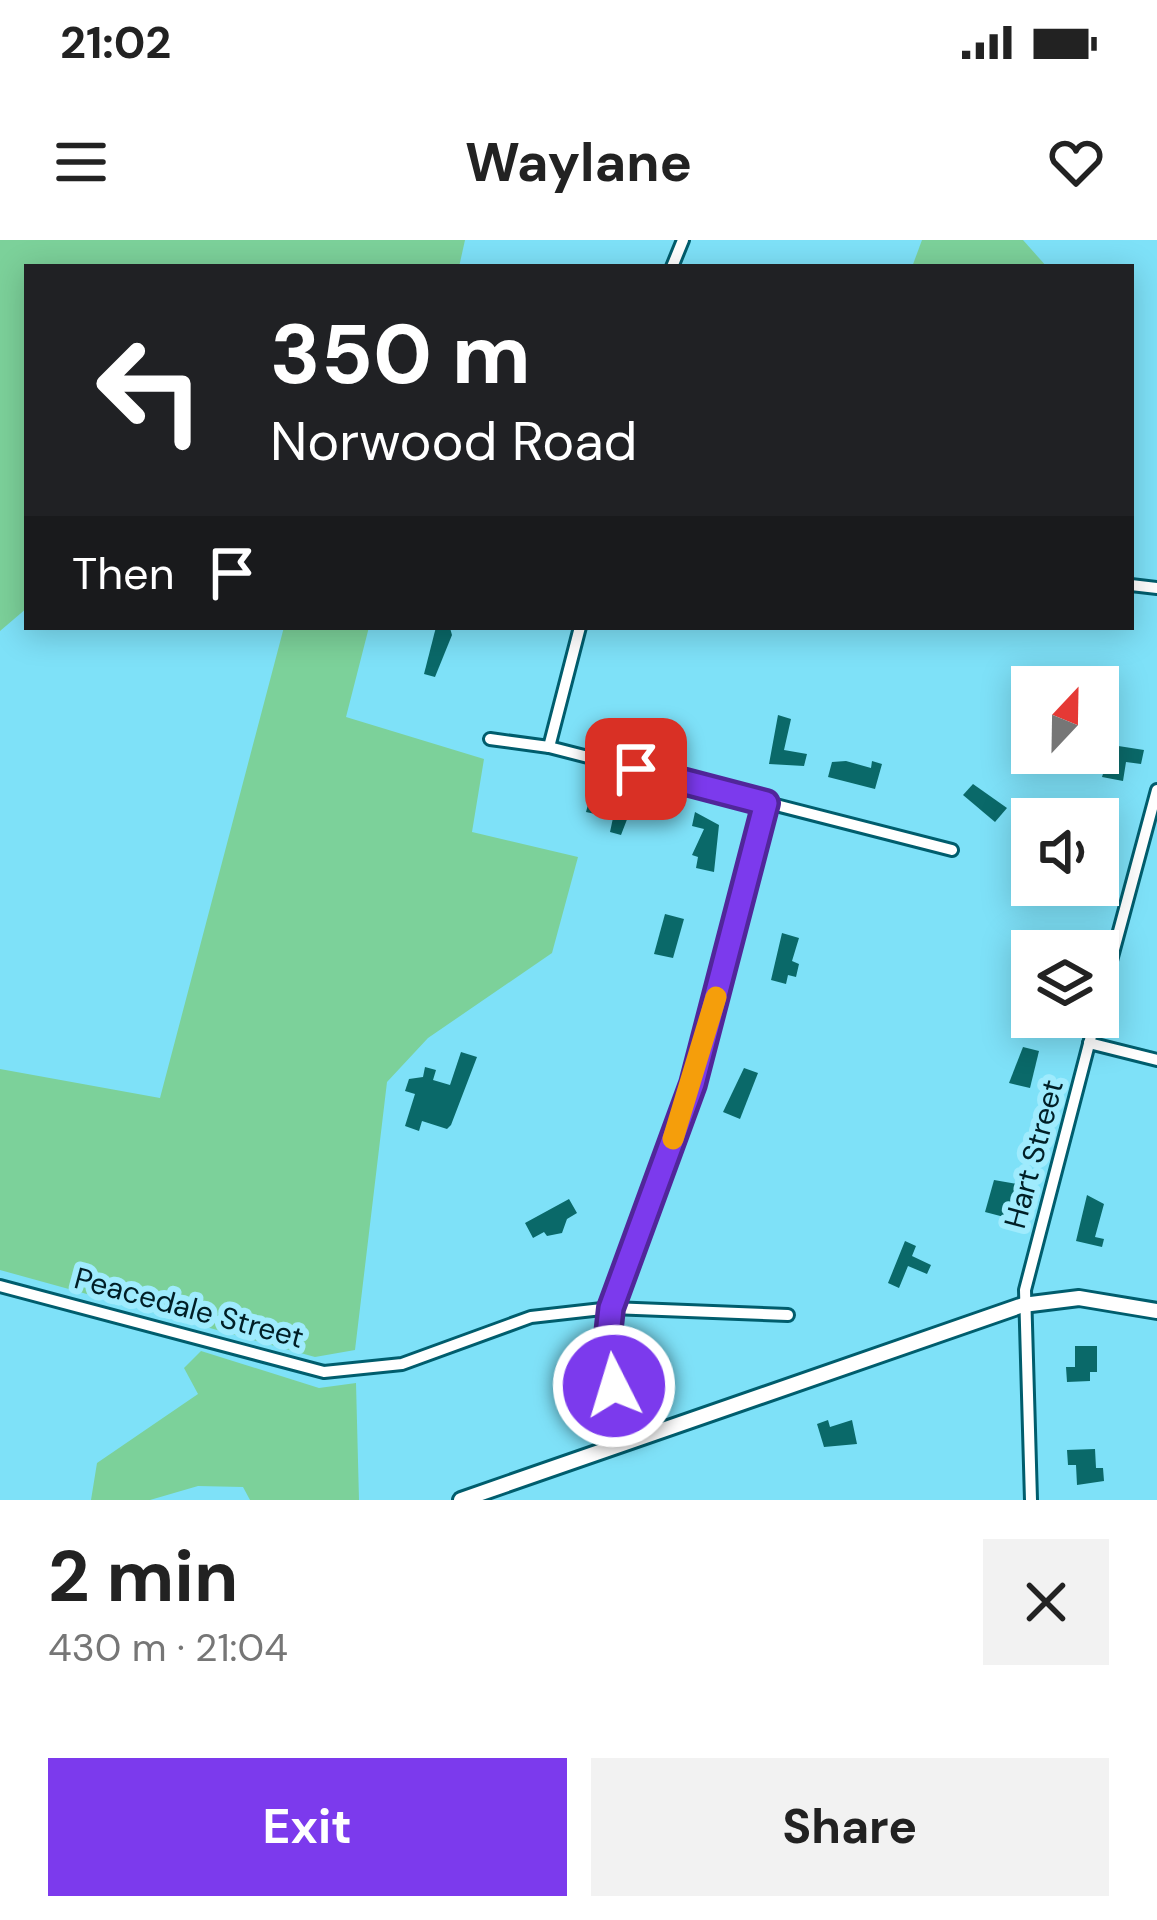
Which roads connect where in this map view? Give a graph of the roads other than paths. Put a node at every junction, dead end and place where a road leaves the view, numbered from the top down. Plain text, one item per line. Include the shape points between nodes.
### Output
1 (579, 630) edge
2 (490, 739) dead end
3 (549, 747) junction
4 (1157, 790) edge
5 (766, 803) junction
6 (1153, 826) edge
7 (952, 850) dead end
8 (1119, 940) edge
9 (1090, 1038) edge
10 (1089, 1043) junction
11 (1157, 1060) edge
12 (0, 1286) edge
13 (1023, 1305) junction
14 (611, 1308) junction
15 (1157, 1311) edge
16 (788, 1316) dead end
17 (631, 1440) junction
18 (461, 1500) edge
19 (1031, 1500) edge

1 - 3 street
2 - 3 street
3 - 5 street
4 - 6 street, Hart Street
5 - 7 street
5 - 14 street via 693,1084
6 - 8 street, Hart Street
9 - 10 street, Hart Street
10 - 11 street
10 - 13 street, Hart Street
12 - 14 street, Peacedale Street via 324,1372 402,1364 531,1317
13 - 15 main road via 1079,1298
13 - 17 main road
13 - 19 street, Hart Street
14 - 16 street, Peacedale Street
14 - 17 street via 614,1386
17 - 18 main road

